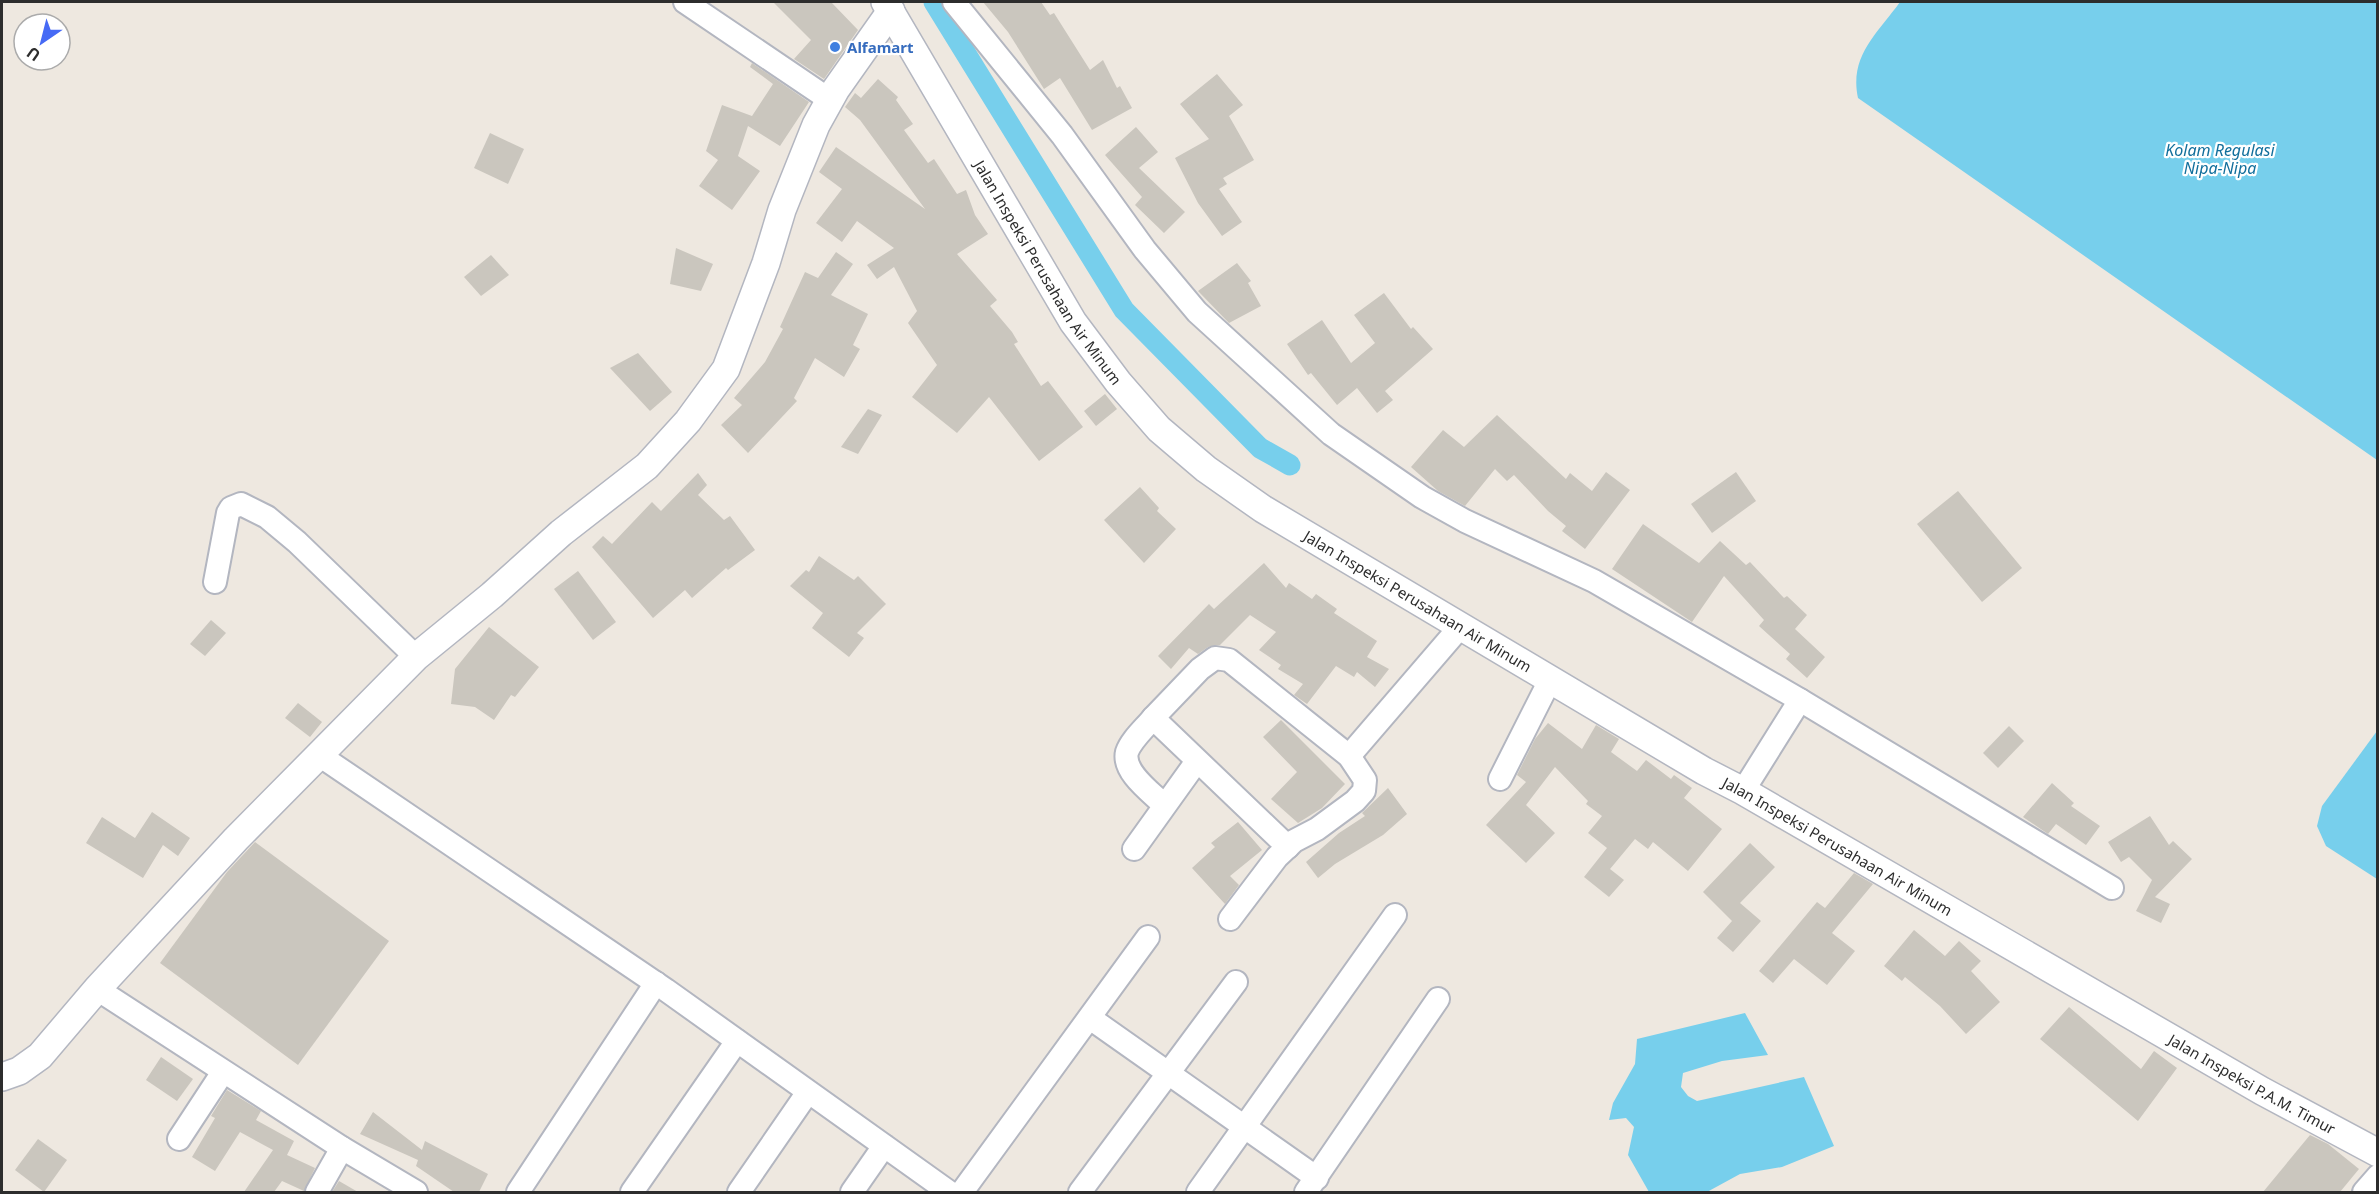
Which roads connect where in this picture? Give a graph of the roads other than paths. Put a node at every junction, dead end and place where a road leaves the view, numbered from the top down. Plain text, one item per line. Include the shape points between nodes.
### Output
1 (685, 2) edge
2 (954, 2) edge
3 (888, 6) edge
4 (830, 100) junction
5 (215, 582) dead end
6 (1460, 627) junction
7 (416, 657) junction
8 (1550, 680) junction
9 (1800, 700) junction
10 (1153, 718) junction
11 (319, 755) junction
12 (1349, 756) junction
13 (1197, 761) junction
14 (1500, 779) dead end
15 (1743, 790) junction
16 (1164, 805) junction
17 (1287, 847) junction
18 (1134, 849) dead end
19 (2112, 888) dead end
20 (1395, 915) dead end
21 (1230, 919) dead end
22 (1148, 936) dead end
23 (1236, 982) dead end
24 (656, 983) junction
25 (97, 989) junction
26 (1438, 999) dead end
27 (2127, 1013) joint
28 (1090, 1018) junction
29 (737, 1041) junction
30 (223, 1072) junction
31 (1169, 1072) junction
32 (2, 1077) edge
33 (808, 1092) junction
34 (1245, 1126) junction
35 (179, 1139) dead end
36 (884, 1146) junction
37 (342, 1148) junction
38 (2378, 1153) edge
39 (2378, 1176) edge
40 (1312, 1186) edge
41 (522, 1191) edge
42 (317, 1192) edge
43 (416, 1192) edge
44 (632, 1192) edge
45 (739, 1192) edge
46 (852, 1192) edge
47 (949, 1192) edge
48 (962, 1192) edge
49 (1080, 1192) edge
50 (1198, 1192) edge
51 (2364, 1192) edge

1 - 4 street
2 - 9 street via 1197,312 1331,434 1422,497 1594,581
3 - 4 street
3 - 6 street, Jalan Inspeksi Perusahaan Air Minum via 1073,322 1159,429 1206,470 1263,509
4 - 7 street via 782,210 726,369 711,392 647,466 561,533
5 - 7 street via 228,513 241,504 267,517 297,542
6 - 8 street, Jalan Inspeksi Perusahaan Air Minum
6 - 12 street
7 - 11 street
8 - 14 street
8 - 15 street, Jalan Inspeksi Perusahaan Air Minum
9 - 15 street
9 - 19 street
10 - 12 street via 1200,669 1220,658 1229,660
10 - 13 street
10 - 16 street via 1126,756 1139,781
11 - 24 street
11 - 25 street via 236,838
12 - 17 street via 1365,780 1364,791 1317,829
13 - 16 street
13 - 17 street
15 - 27 street, Jalan Inspeksi Perusahaan Air Minum
16 - 18 street
17 - 21 street
20 - 34 street
22 - 28 street
23 - 31 street
24 - 29 street
24 - 41 street
25 - 30 street
25 - 32 street via 40,1056
26 - 40 street
27 - 38 street, Jalan Inspeksi P.A.M. Timur
28 - 31 street
28 - 48 street
29 - 33 street
29 - 44 street
30 - 35 street
30 - 37 street
31 - 34 street
31 - 49 street
33 - 36 street
33 - 45 street
34 - 40 street
34 - 50 street
36 - 46 street
36 - 47 street
37 - 42 street
37 - 43 street
39 - 51 street

